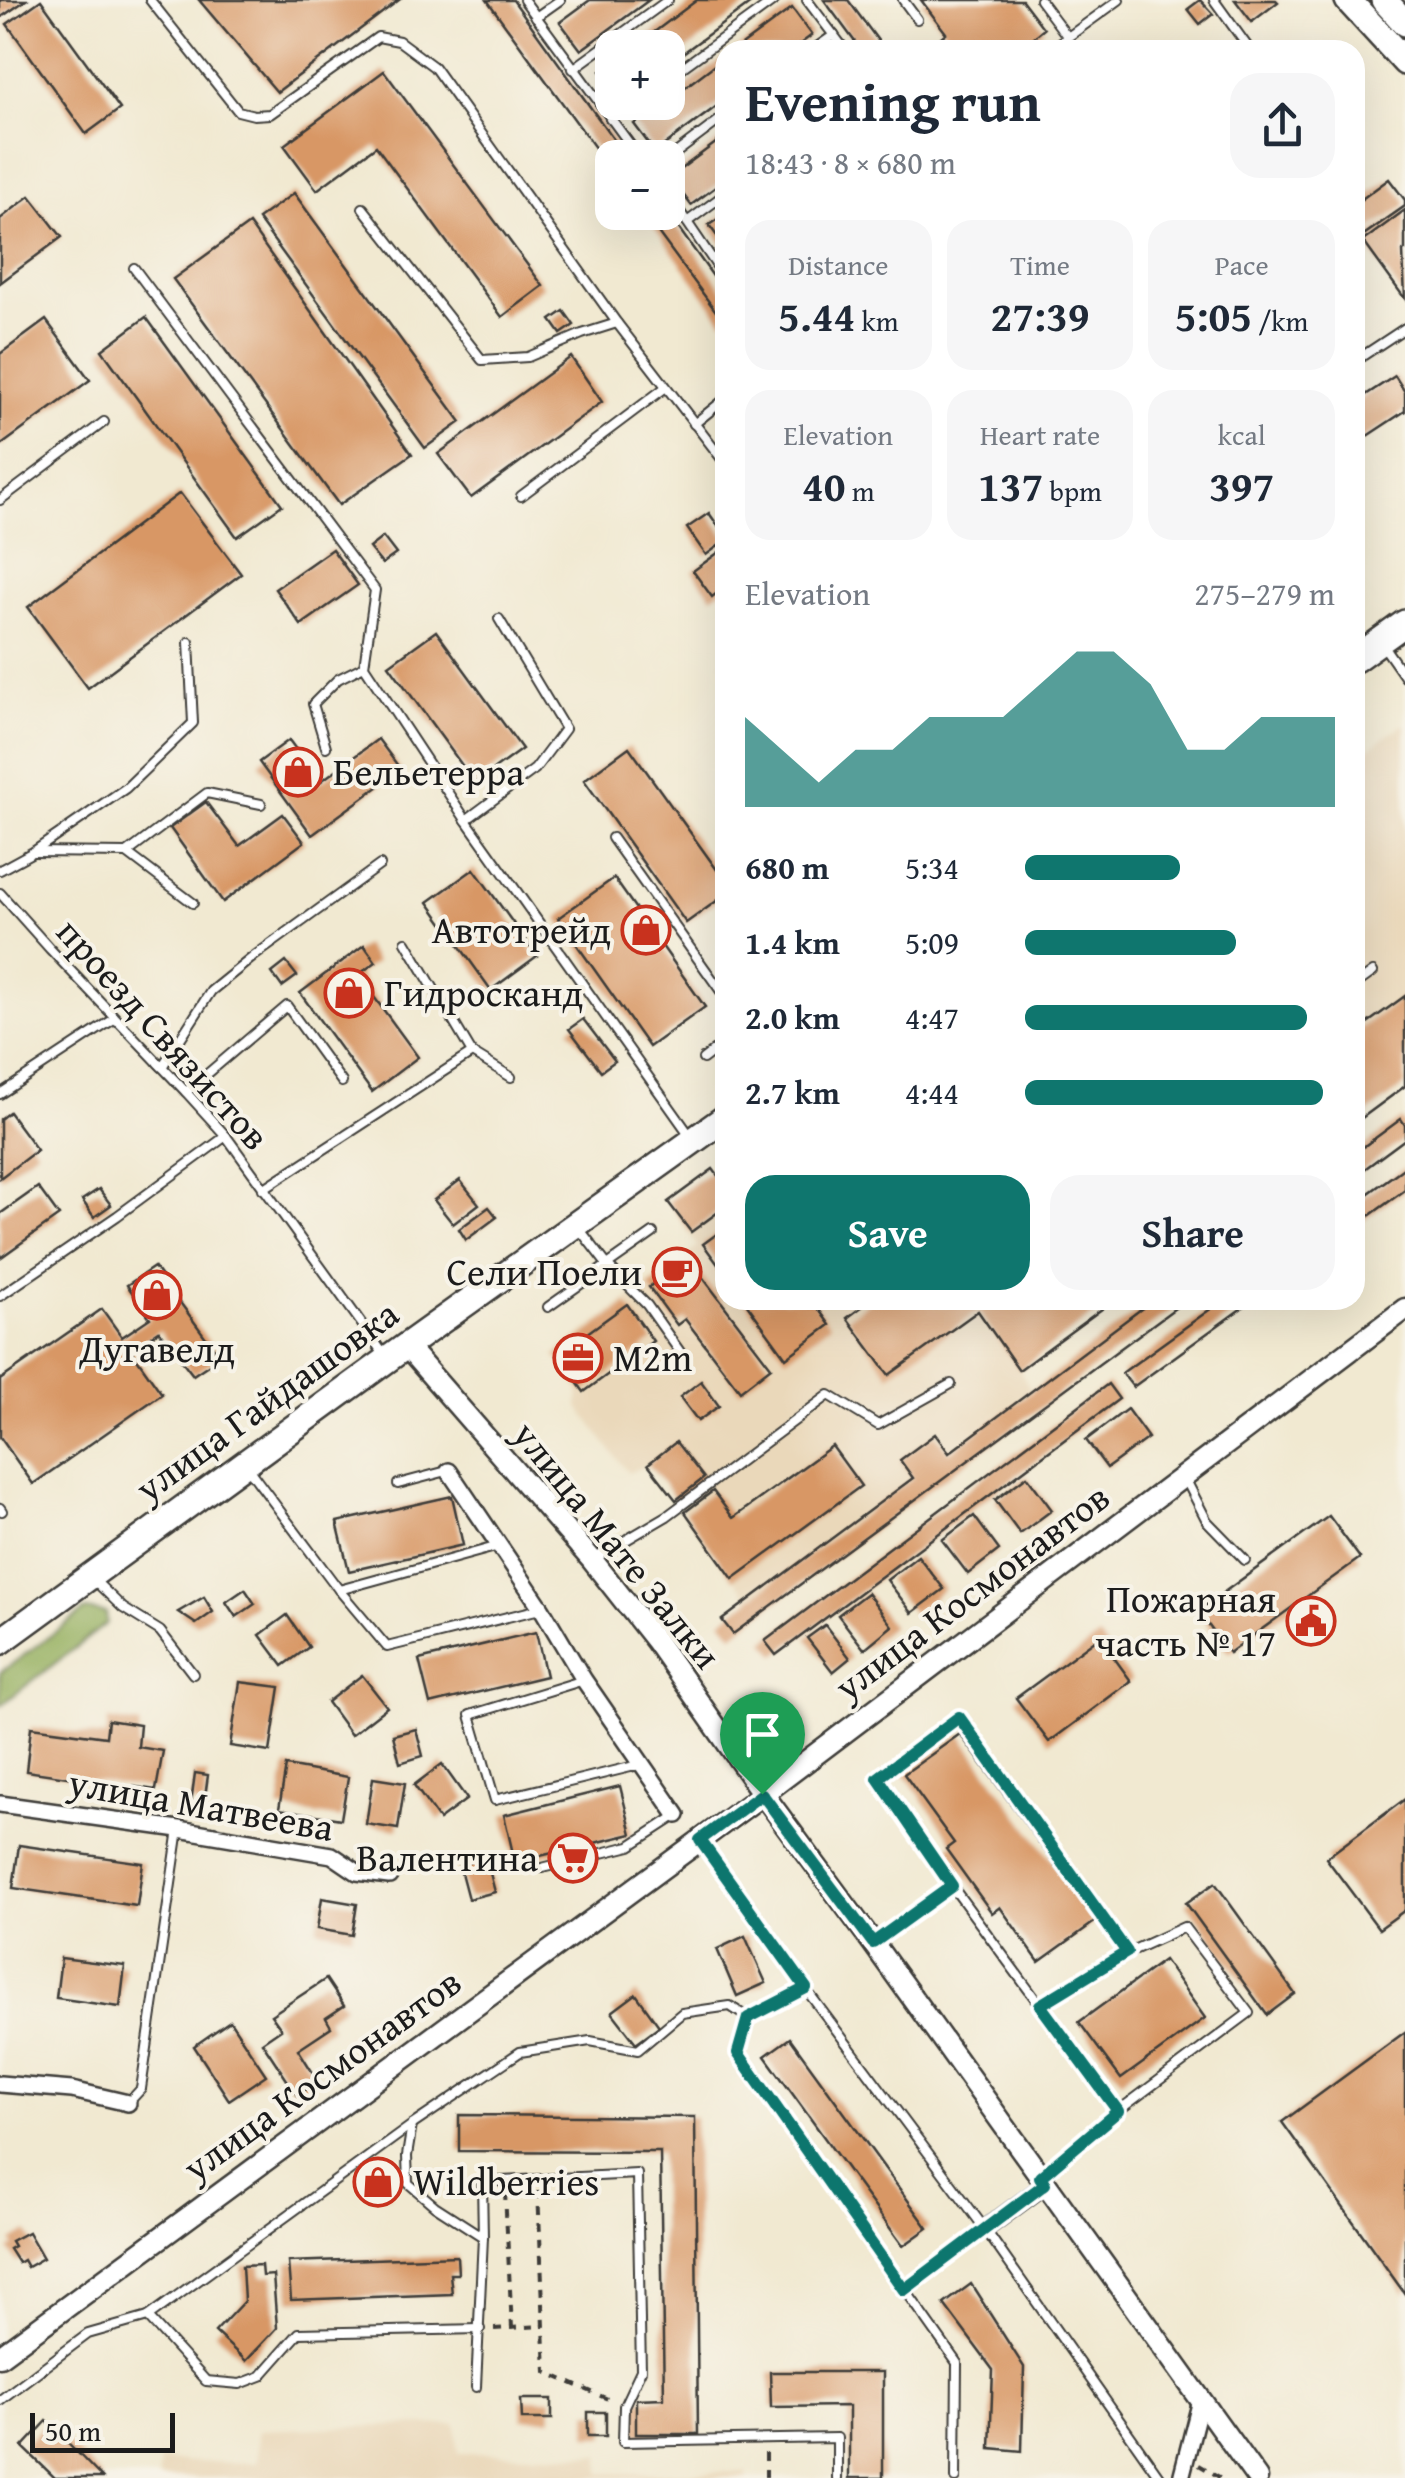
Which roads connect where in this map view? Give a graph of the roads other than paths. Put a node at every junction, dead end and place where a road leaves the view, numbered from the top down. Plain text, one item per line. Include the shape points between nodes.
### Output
1 (150, 0) edge
2 (524, 0) edge
3 (560, 0) edge
4 (668, 0) edge
5 (775, 0) edge
6 (807, 0) edge
7 (903, 0) edge
8 (1040, 0) edge
9 (1119, 0) edge
10 (1214, 0) edge
11 (1348, 0) edge
12 (1384, 0) edge
13 (536, 17) junction
14 (917, 19) dead end
15 (1405, 23) edge
16 (834, 34) junction
17 (1068, 36) junction
18 (720, 40) edge
19 (826, 40) edge
20 (838, 40) edge
21 (1063, 40) edge
22 (1243, 40) edge
23 (715, 44) edge
24 (1405, 62) edge
25 (685, 66) edge
26 (573, 69) junction
27 (595, 99) edge
28 (611, 120) edge
29 (715, 123) edge
30 (626, 140) edge
31 (685, 145) edge
32 (715, 201) edge
33 (363, 208) dead end
34 (685, 219) edge
35 (687, 222) junction
36 (715, 262) edge
37 (134, 268) dead end
38 (616, 323) junction
39 (1405, 328) edge
40 (1365, 354) edge
41 (666, 387) junction
42 (715, 408) edge
43 (104, 422) dead end
44 (694, 424) junction
45 (715, 450) edge
46 (520, 496) dead end
47 (0, 500) edge
48 (499, 619) dead end
49 (1405, 624) edge
50 (1380, 641) junction
51 (189, 642) dead end
52 (1365, 652) edge
53 (364, 666) junction
54 (1405, 677) edge
55 (326, 748) dead end
56 (261, 804) dead end
57 (466, 820) junction
58 (612, 838) dead end
59 (33, 852) junction
60 (127, 852) junction
61 (380, 865) dead end
62 (0, 870) edge
63 (0, 892) edge
64 (193, 903) dead end
65 (406, 942) dead end
66 (1373, 972) dead end
67 (1365, 978) edge
68 (715, 983) edge
69 (114, 1019) junction
70 (715, 1049) edge
71 (472, 1053) junction
72 (702, 1059) dead end
73 (162, 1067) junction
74 (511, 1077) dead end
75 (342, 1082) dead end
76 (186, 1092) junction
77 (0, 1094) edge
78 (715, 1125) edge
79 (226, 1136) junction
80 (694, 1141) junction
81 (263, 1189) junction
82 (576, 1224) junction
83 (653, 1233) dead end
84 (608, 1266) junction
85 (0, 1296) edge
86 (548, 1308) dead end
87 (1405, 1309) edge
88 (397, 1353) junction
89 (685, 1359) dead end
90 (951, 1384) dead end
91 (245, 1464) junction
92 (449, 1471) joint
93 (1184, 1476) junction
94 (398, 1484) dead end
95 (501, 1546) junction
96 (592, 1560) junction
97 (1246, 1560) dead end
98 (90, 1576) junction
99 (339, 1590) junction
100 (542, 1609) junction
101 (0, 1642) edge
102 (193, 1674) dead end
103 (584, 1680) junction
104 (643, 1764) junction
105 (762, 1794) junction
106 (0, 1804) edge
107 (678, 1816) joint
108 (179, 1829) junction
109 (700, 1840) junction
110 (542, 1868) dead end
111 (388, 1876) dead end
112 (952, 1886) junction
113 (873, 1943) junction
114 (1127, 1952) junction
115 (806, 1988) junction
116 (1040, 2005) junction
117 (748, 2018) junction
118 (0, 2084) edge
119 (128, 2104) joint
120 (1118, 2111) junction
121 (412, 2125) junction
122 (1042, 2181) junction
123 (985, 2229) junction
124 (484, 2237) junction
125 (904, 2290) junction
126 (148, 2317) junction
127 (480, 2330) junction
128 (0, 2356) edge
129 (476, 2387) dead end
130 (0, 2400) edge
131 (1201, 2400) junction
132 (837, 2478) edge
133 (956, 2478) edge
134 (1160, 2478) edge
135 (1181, 2478) edge
136 (1258, 2478) edge

1 - 38 lane via 238,111 254,115 270,114 378,37 399,41 434,67
2 - 13 lane
3 - 13 lane
4 - 26 lane
5 - 18 lane
6 - 16 lane
7 - 14 lane
8 - 17 lane
9 - 17 lane
10 - 22 lane
11 - 24 main road
12 - 15 main road
13 - 26 lane
16 - 19 lane
16 - 20 lane
17 - 21 lane
23 - 25 lane
26 - 27 lane
28 - 30 lane
29 - 31 lane
32 - 35 lane
33 - 38 lane via 482,360 528,357
34 - 35 lane
35 - 36 lane
37 - 53 lane via 375,590
38 - 41 lane
39 - 40 lane
41 - 44 lane
41 - 46 lane
42 - 44 lane
43 - 47 lane
44 - 45 lane
48 - 57 lane via 565,730 536,769
49 - 50 main road
50 - 52 main road
50 - 54 lane
51 - 59 lane via 193,723 126,788
53 - 55 lane via 338,679 313,704
53 - 57 lane
56 - 60 lane via 207,794
57 - 80 lane
58 - 68 lane
59 - 60 lane
59 - 62 lane
60 - 64 lane
61 - 73 lane via 211,991
63 - 69 lane, проезд Связистов
65 - 71 lane
66 - 67 lane
69 - 73 lane, проезд Связистов
69 - 77 lane
70 - 72 lane
71 - 74 lane
71 - 81 lane
73 - 76 lane, проезд Связистов
75 - 76 lane via 287,1006
76 - 79 lane, проезд Связистов
78 - 80 main road, улица Гайдашовка
79 - 81 lane, проезд Связистов
79 - 85 lane
80 - 82 main road, улица Гайдашовка
81 - 88 lane, проезд Связистов
82 - 84 lane
82 - 88 main road, улица Гайдашовка
83 - 84 lane
84 - 86 lane
84 - 89 lane via 647,1305
87 - 93 street, улица Космонавтов
88 - 91 main road, улица Гайдашовка
88 - 96 street, улица Мате Залки
90 - 96 lane via 878,1425 829,1395 666,1516
91 - 98 main road, улица Гайдашовка
91 - 99 lane
92 - 94 lane
92 - 95 street
93 - 97 lane via 1207,1521
93 - 105 street, улица Космонавтов
95 - 99 lane
95 - 100 street
96 - 105 street, улица Мате Залки
98 - 101 main road, улица Гайдашовка
98 - 102 lane via 160,1631
99 - 100 lane via 387,1648
100 - 103 street
103 - 104 street
103 - 104 lane via 470,1714 495,1800
104 - 107 street
105 - 109 street, улица Космонавтов
105 - 113 street, улица Мате Залки
106 - 108 street, улица Матвеева
107 - 110 lane via 630,1846
108 - 111 street, улица Матвеева via 332,1854 358,1872
108 - 119 lane via 140,2089
109 - 115 lane
109 - 128 street, улица Космонавтов
112 - 113 lane
112 - 114 lane via 878,1778 959,1717
112 - 116 lane
113 - 122 street, улица Мате Залки
114 - 116 lane
114 - 120 lane via 1184,1927 1248,2014
115 - 117 lane
115 - 123 lane
116 - 120 lane
117 - 121 lane via 730,2006 682,2013 638,2050 590,2041 520,2052
117 - 125 lane via 738,2053
118 - 119 street via 72,2090
120 - 122 lane
121 - 124 lane via 408,2183
121 - 126 lane
122 - 123 street
122 - 131 street, улица Мате Залки
123 - 125 lane
123 - 134 lane
124 - 127 lane
124 - 132 lane via 482,2182 637,2174 641,2370 624,2406 623,2442 836,2438
125 - 133 lane via 957,2363
126 - 127 lane via 206,2381 240,2384 261,2376 298,2333
126 - 130 lane via 88,2334
127 - 129 lane
131 - 135 street
131 - 136 street, улица Мате Залки

